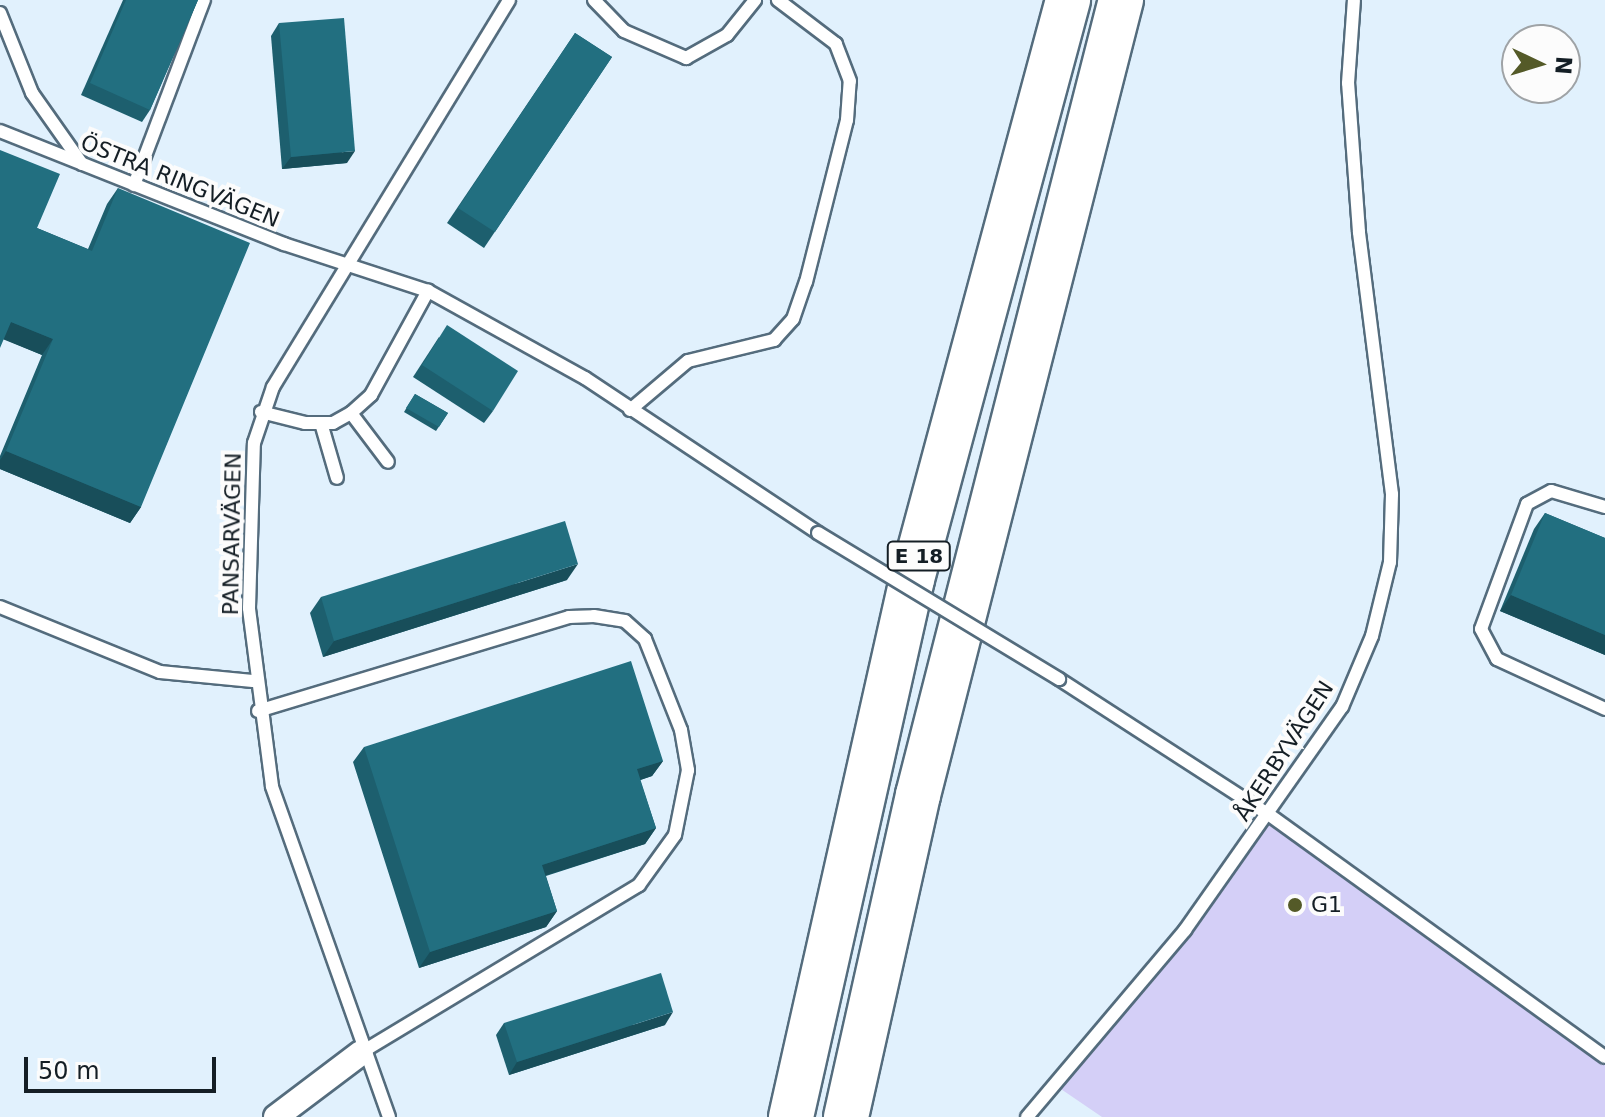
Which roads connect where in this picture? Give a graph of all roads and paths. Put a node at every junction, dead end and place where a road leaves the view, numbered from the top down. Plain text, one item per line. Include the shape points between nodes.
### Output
1 (204, 0) edge
2 (509, 0) edge
3 (594, 0) edge
4 (755, 0) edge
5 (778, 0) edge
6 (1068, 0) edge
7 (1121, 0) edge
8 (1354, 0) edge
9 (0, 13) edge
10 (0, 131) edge
11 (82, 164) junction
12 (134, 185) junction
13 (348, 263) junction
14 (428, 291) junction
15 (630, 410) junction
16 (261, 412) junction
17 (351, 413) junction
18 (321, 423) junction
19 (388, 462) dead end
20 (337, 478) dead end
21 (1605, 507) edge
22 (0, 607) edge
23 (253, 681) junction
24 (1605, 709) edge
25 (258, 711) junction
26 (1268, 814) junction
27 (361, 1053) junction
28 (1605, 1057) edge
29 (276, 1117) edge
30 (389, 1117) edge
31 (791, 1117) edge
32 (846, 1117) edge
33 (1027, 1117) edge

1 - 12 lane
2 - 13 lane, PANSARVÄGEN
3 - 4 lane via 624,31 686,58 718,43
5 - 15 lane via 836,44 850,81 847,120 793,319 774,340 688,361
6 - 31 highway, E 18 via 912,579
7 - 32 highway, E 18 via 918,795
8 - 26 lane, ÅKERBYVÄGEN via 1348,83 1390,464 1390,562 1372,636 1342,707
9 - 11 lane via 32,93
10 - 11 lane, ÖSTRA RINGVÄGEN
11 - 12 lane, ÖSTRA RINGVÄGEN
12 - 13 lane, ÖSTRA RINGVÄGEN
13 - 14 lane, ÖSTRA RINGVÄGEN
13 - 16 lane, PANSARVÄGEN
14 - 15 lane, ÖSTRA RINGVÄGEN via 505,328
14 - 17 lane via 371,395
15 - 26 lane, ÖSTRA RINGVÄGEN, bridge
16 - 18 lane
16 - 23 lane, PANSARVÄGEN via 251,520
17 - 18 lane
17 - 19 lane
18 - 20 lane
21 - 24 lane via 1551,491 1527,504 1481,629 1485,645 1507,665
22 - 23 lane via 160,672
23 - 25 lane, PANSARVÄGEN
25 - 27 lane, PANSARVÄGEN via 272,786
25 - 27 lane via 569,617 594,616 625,621 645,639 681,730 688,770 675,835 639,885
26 - 28 lane, ÖSTRA RINGVÄGEN
26 - 33 lane, ÅKERBYVÄGEN via 1145,982 1083,1045
27 - 29 street
27 - 30 lane, PANSARVÄGEN

